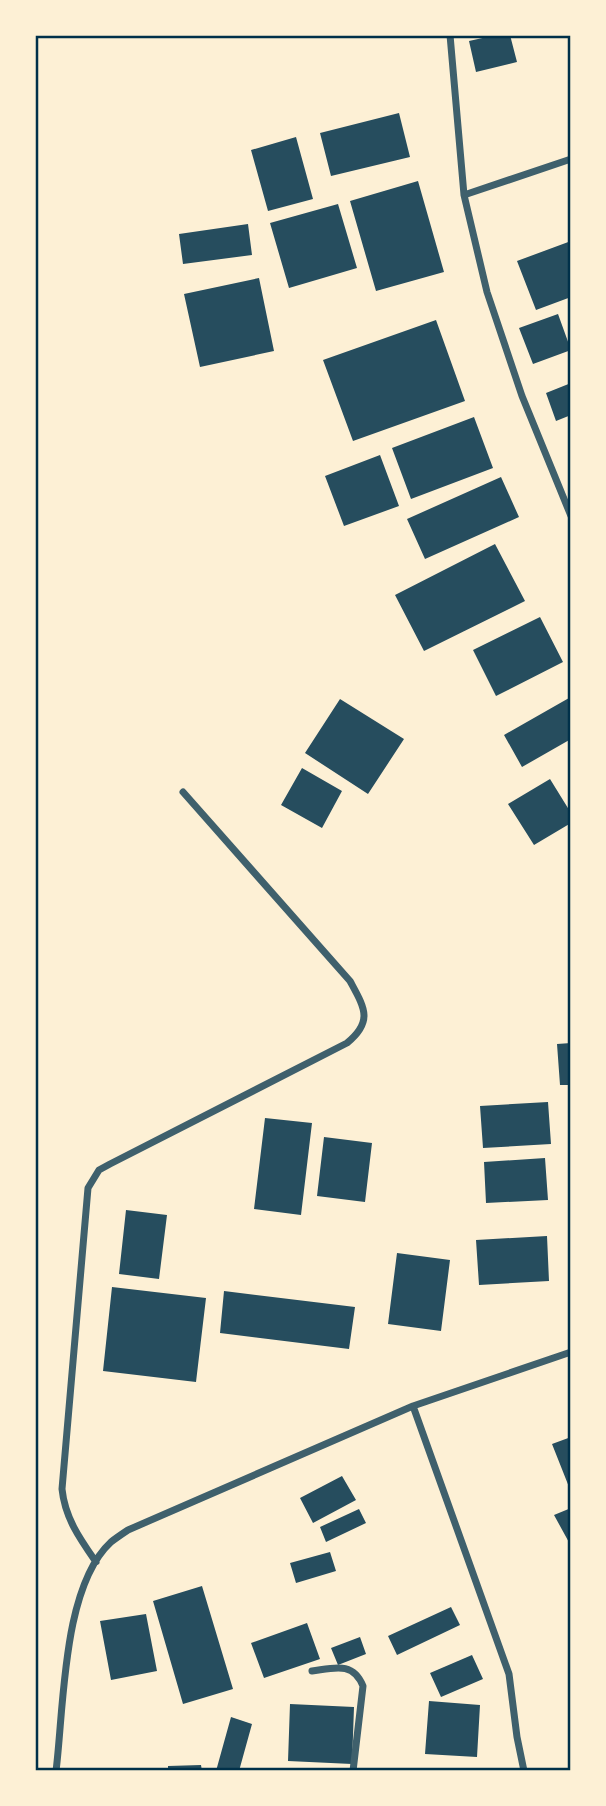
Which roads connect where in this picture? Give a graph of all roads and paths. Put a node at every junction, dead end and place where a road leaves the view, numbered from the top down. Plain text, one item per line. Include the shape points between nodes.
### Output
1 (450, 35) edge
2 (571, 159) edge
3 (464, 195) junction
4 (571, 516) edge
5 (183, 792) dead end
6 (571, 1352) edge
7 (413, 1406) junction
8 (96, 1562) junction
9 (312, 1671) dead end
10 (56, 1771) edge
11 (353, 1771) edge
12 (524, 1771) edge

1 - 3 street
2 - 3 street
3 - 4 street via 487,292 522,396
5 - 8 street via 350,981 365,1017 347,1042 99,1170 88,1188 62,1489 70,1521
6 - 7 street
7 - 8 street via 128,1530 109,1543
7 - 12 street via 509,1674
8 - 10 street via 76,1606
9 - 11 street via 341,1666 360,1678 363,1686

